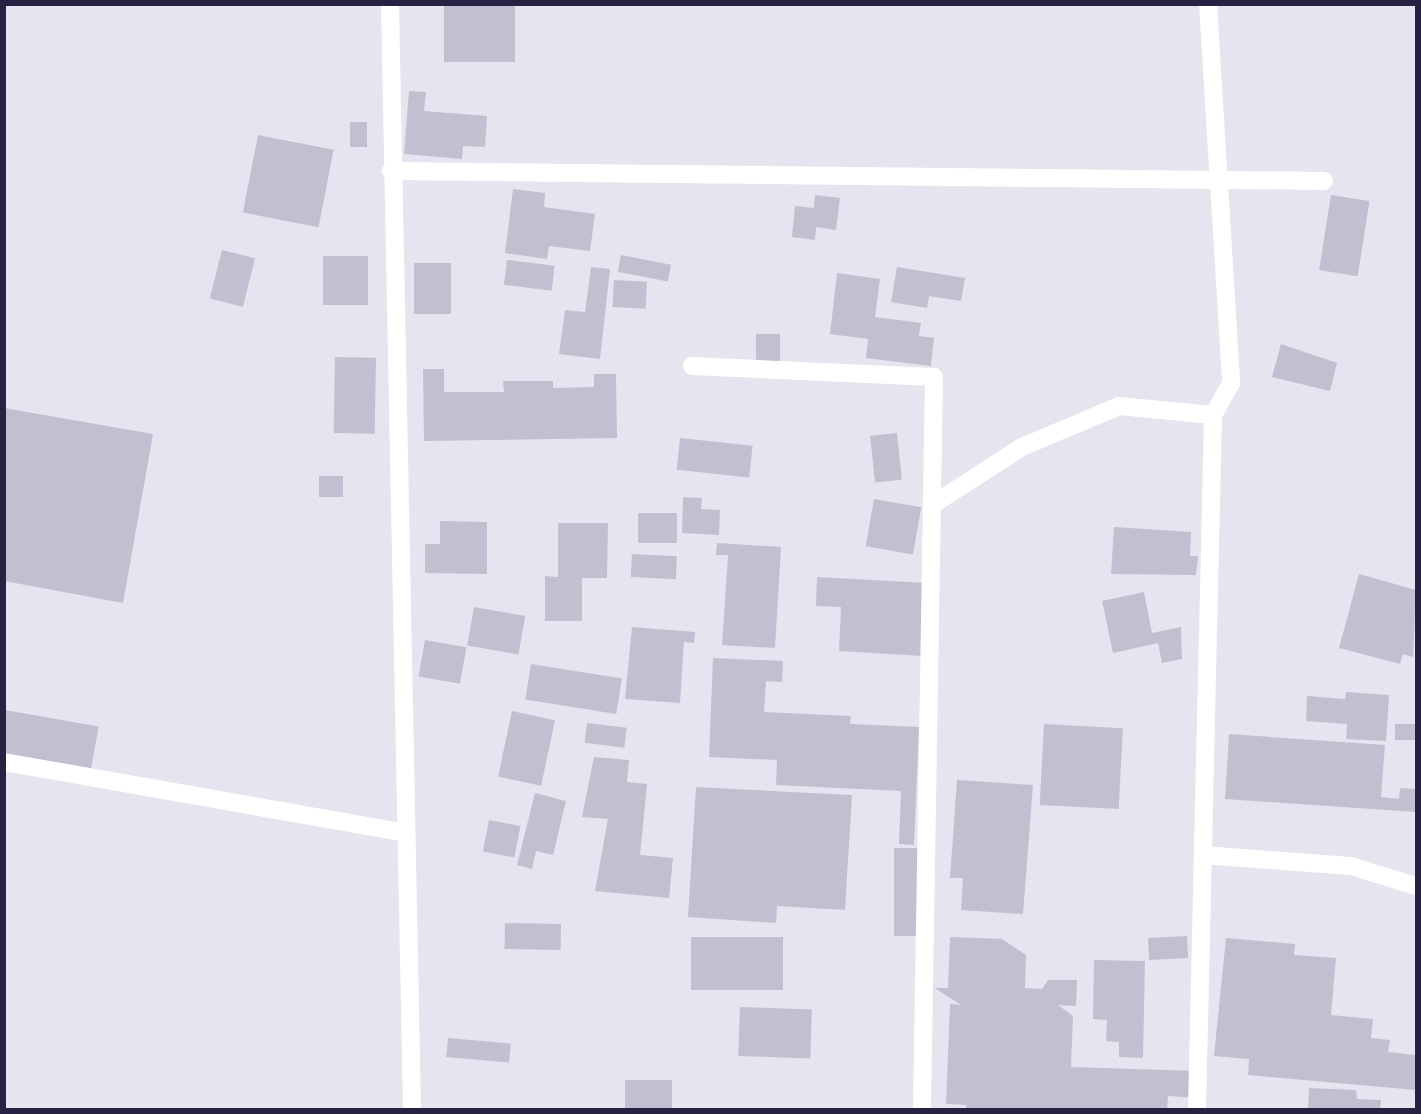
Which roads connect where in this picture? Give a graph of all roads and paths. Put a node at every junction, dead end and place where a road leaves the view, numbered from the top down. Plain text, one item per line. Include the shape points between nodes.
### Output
1 (390, 4) edge
2 (1208, 4) edge
3 (391, 171) junction
4 (1221, 180) junction
5 (1324, 180) dead end
6 (692, 366) dead end
7 (1213, 415) junction
8 (933, 505) junction
9 (4, 762) edge
10 (406, 833) junction
11 (1203, 855) junction
12 (1416, 886) edge
13 (412, 1110) edge
14 (922, 1110) edge
15 (1197, 1110) edge

1 - 3 street
2 - 4 street
3 - 4 street
3 - 10 street
4 - 5 street
4 - 7 street via 1231,383
6 - 8 street via 934,377
7 - 8 street via 1119,406 1022,447
7 - 11 street
8 - 14 street
9 - 10 street
10 - 13 street
11 - 12 street via 1352,866
11 - 15 street

